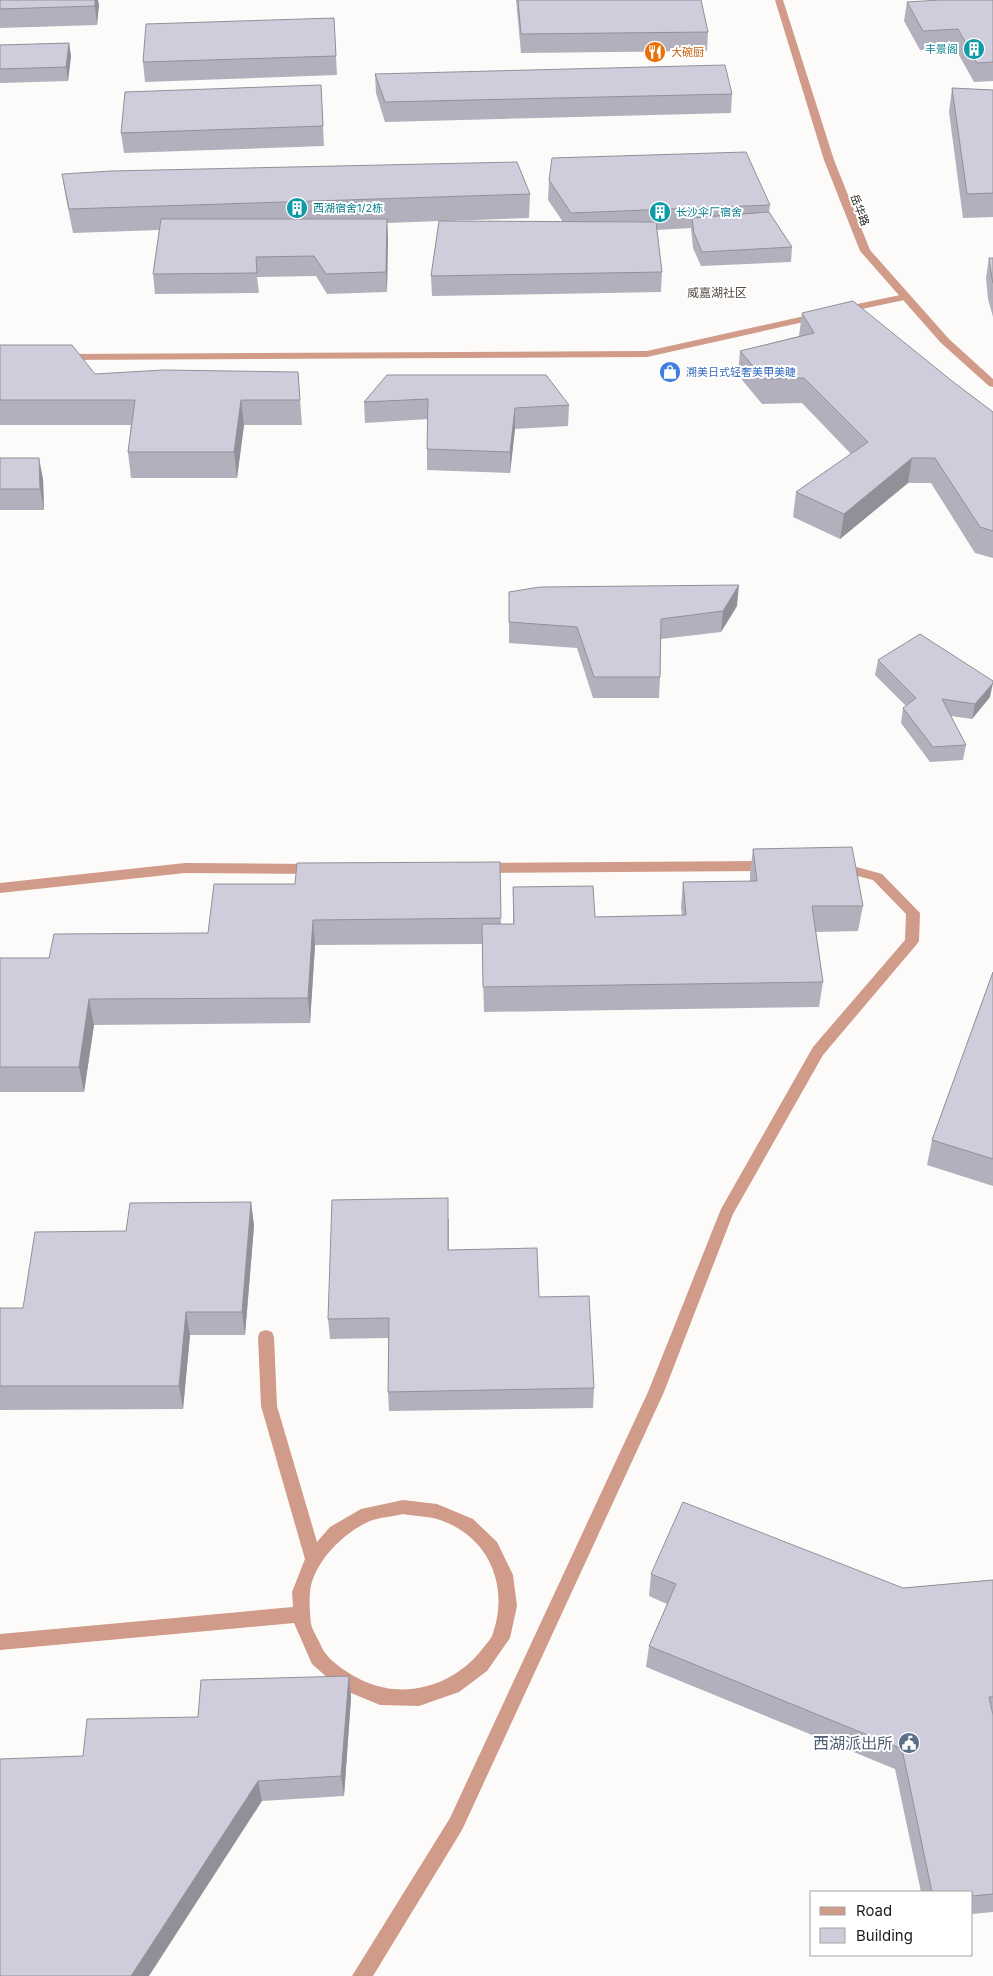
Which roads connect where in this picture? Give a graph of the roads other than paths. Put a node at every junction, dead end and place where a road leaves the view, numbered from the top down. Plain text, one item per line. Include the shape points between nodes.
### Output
1 (779, 0) edge
2 (905, 296) junction
3 (50, 358) edge
4 (993, 384) edge
5 (783, 865) edge
6 (823, 865) edge
7 (464, 868) edge
8 (334, 869) edge
9 (0, 888) edge
10 (266, 1337) dead end
11 (313, 1559) junction
12 (302, 1614) junction
13 (0, 1642) edge
14 (362, 1976) edge

1 - 2 street, 岳华路 via 829,160 865,252
2 - 3 street via 647,354
2 - 4 street, 岳华路 via 945,341
5 - 7 street
6 - 14 street via 877,877 913,913 912,941 818,1052 726,1213 656,1392 456,1824
8 - 9 street via 185,868
10 - 11 street via 269,1406
11 - 12 street via 301,1592
11 - 12 street via 336,1532 367,1514 403,1507 437,1511 467,1524 491,1547 505,1574 508,1606 501,1638 481,1665 453,1686 419,1698 380,1697 345,1682 318,1658 303,1626
12 - 13 street

